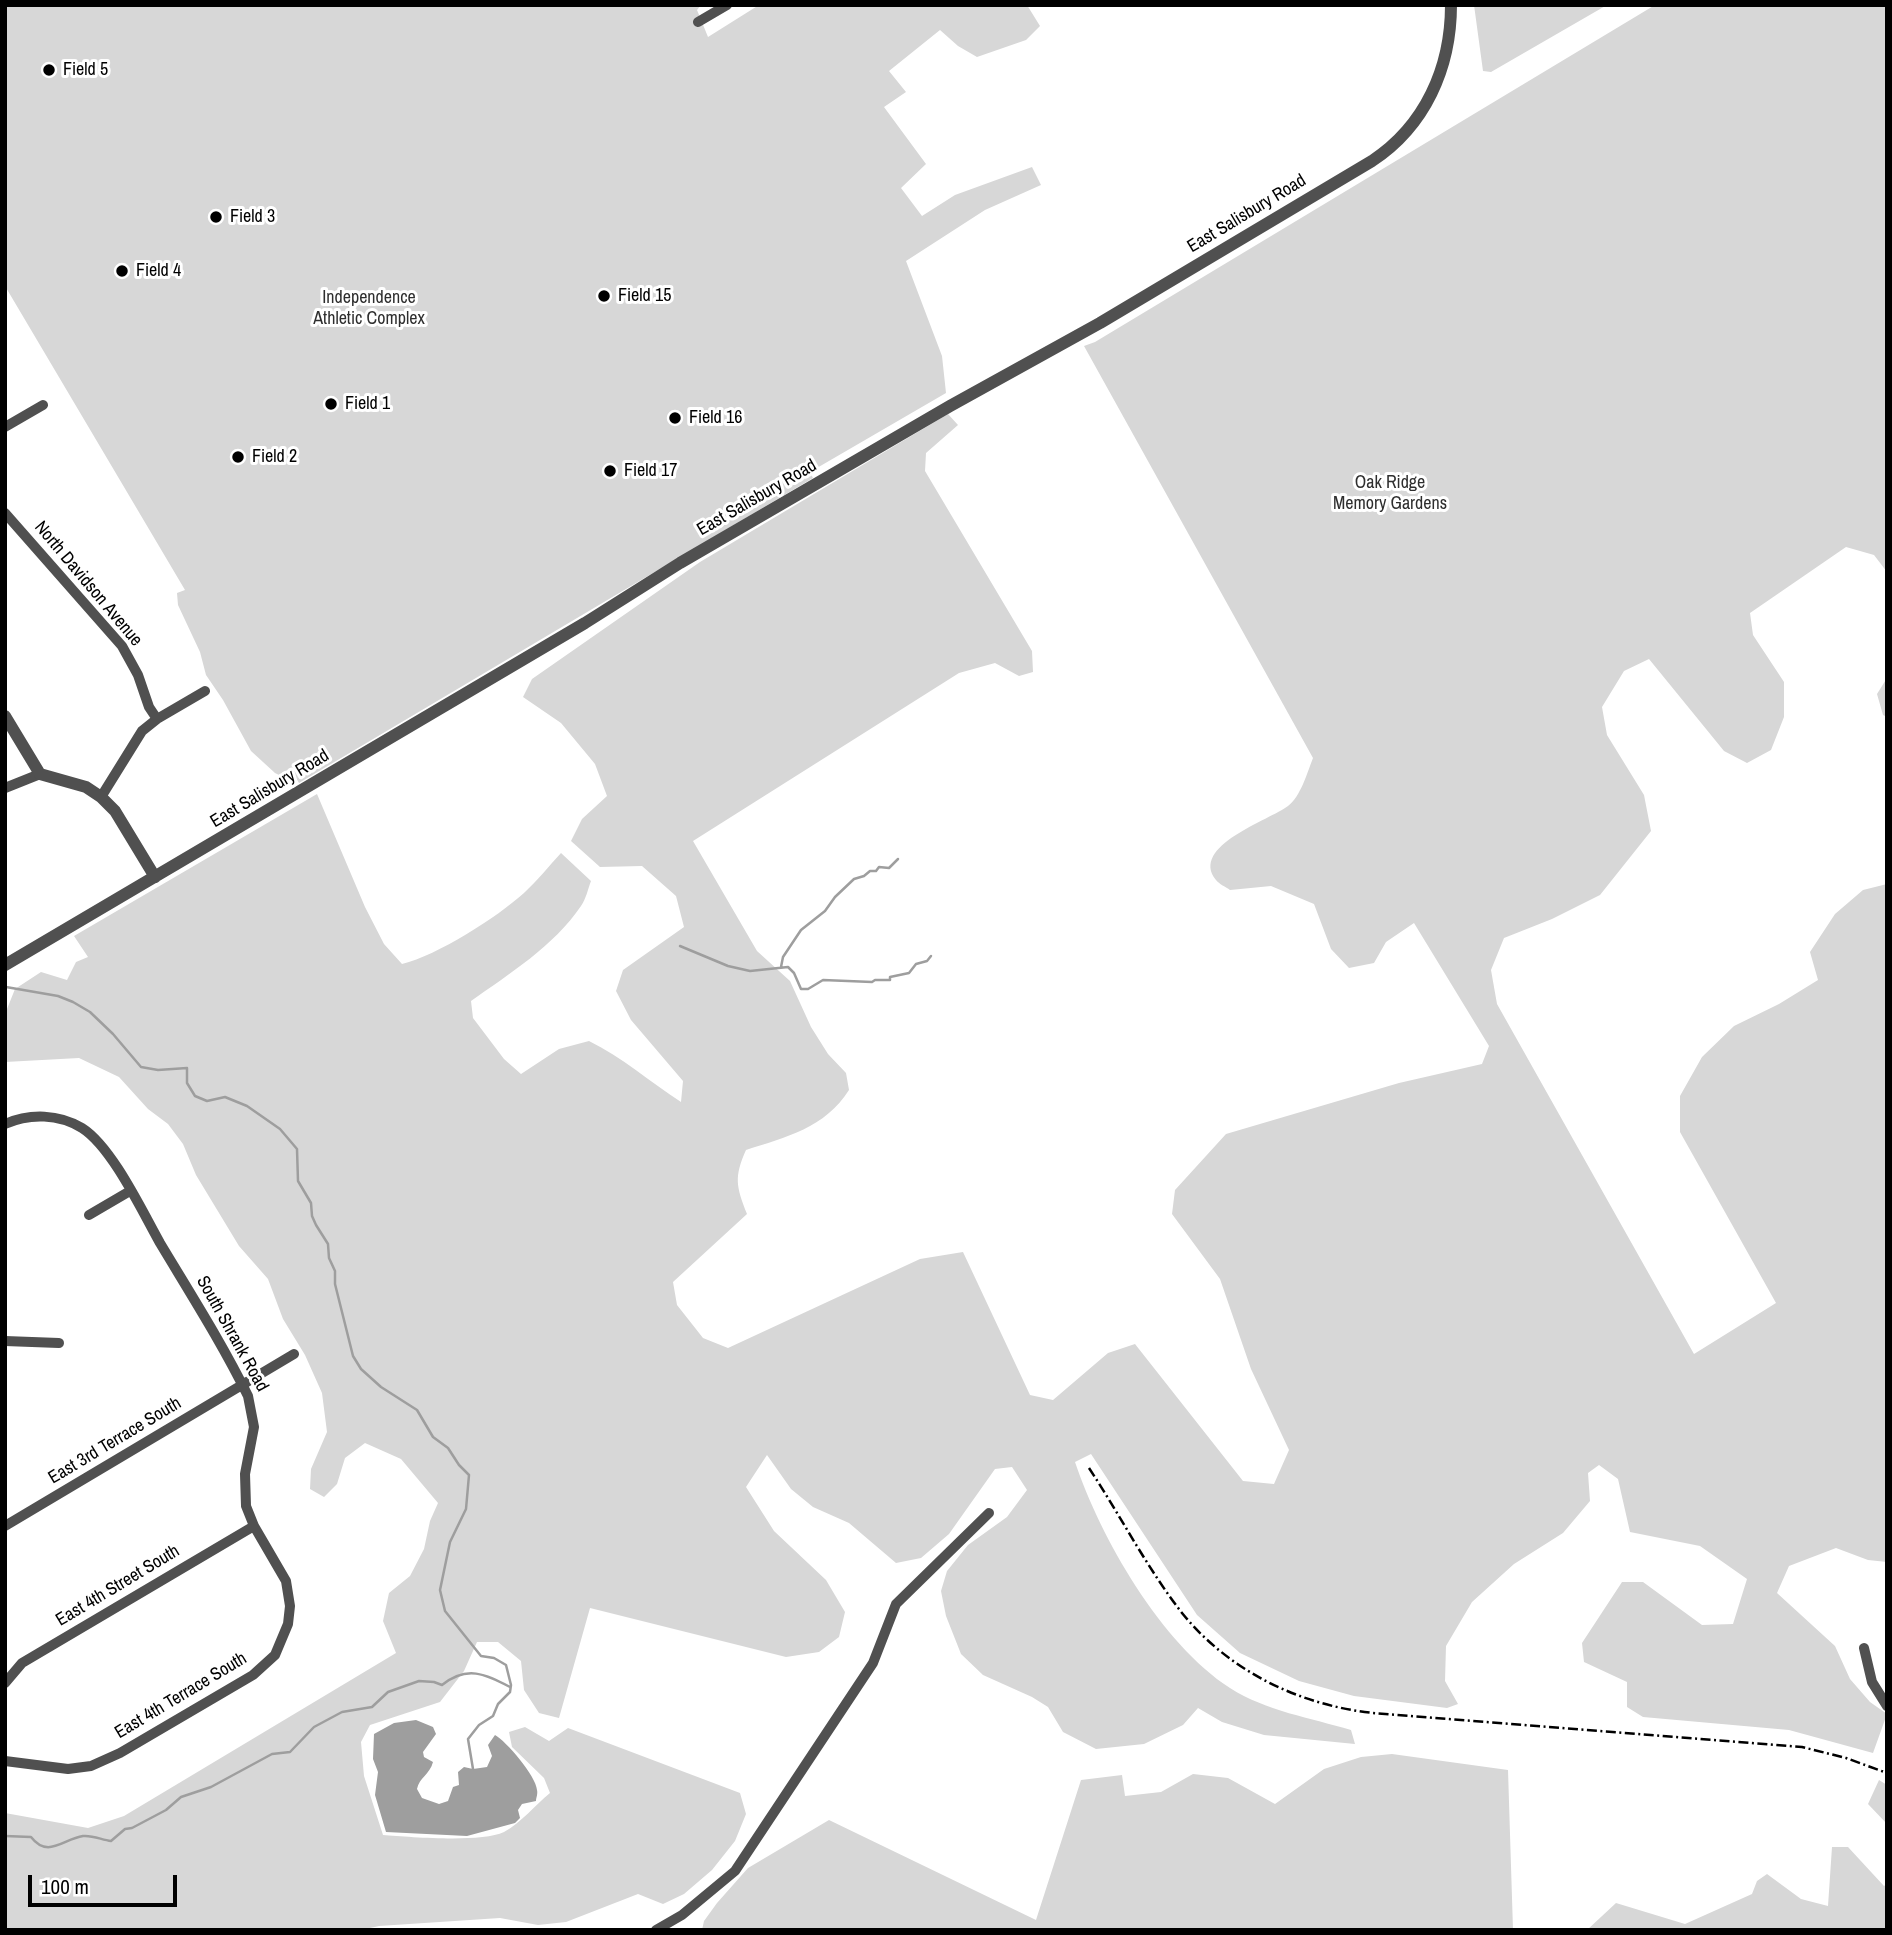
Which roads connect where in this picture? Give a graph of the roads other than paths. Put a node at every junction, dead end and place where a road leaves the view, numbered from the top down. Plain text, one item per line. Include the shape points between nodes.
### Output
1 (727, 5) edge
2 (1451, 5) edge
3 (698, 22) dead end
4 (43, 405) dead end
5 (5, 427) edge
6 (5, 513) edge
7 (205, 691) dead end
8 (5, 716) edge
9 (157, 719) junction
10 (40, 774) junction
11 (5, 788) edge
12 (101, 797) junction
13 (155, 877) junction
14 (5, 965) edge
15 (5, 1124) edge
16 (130, 1191) junction
17 (89, 1215) dead end
18 (5, 1341) edge
19 (59, 1343) dead end
20 (294, 1354) dead end
21 (243, 1385) junction
22 (989, 1513) dead end
23 (5, 1526) edge
24 (254, 1526) junction
25 (283, 1639) joint
26 (1864, 1648) dead end
27 (5, 1683) edge
28 (1887, 1706) edge
29 (5, 1760) edge
30 (656, 1930) edge

1 - 3 street
2 - 13 street, East Salisbury Road via 1450,41 1435,90 1404,136 1383,154 1100,323 691,557
4 - 5 street
6 - 9 street, North Davidson Avenue via 122,646
7 - 9 street
8 - 10 street
9 - 12 street via 142,731
10 - 11 street
10 - 12 street via 86,787
12 - 13 street via 115,811
13 - 14 street, East Salisbury Road
15 - 16 street, South Shrank Road via 26,1117 62,1119 83,1129 100,1144
16 - 17 street
16 - 21 street, South Shrank Road
18 - 19 street
20 - 21 street, East 3rd Terrace South
21 - 23 street, East 3rd Terrace South
21 - 24 street, South Shrank Road via 254,1415 244,1486
22 - 30 street via 896,1604 873,1663 735,1871 682,1915
24 - 25 street, South Shrank Road via 286,1581 290,1606
24 - 27 street, East 4th Street South via 22,1663
25 - 29 street, East 4th Terrace South via 275,1655 253,1675 91,1766 68,1769
26 - 28 street via 1872,1682

